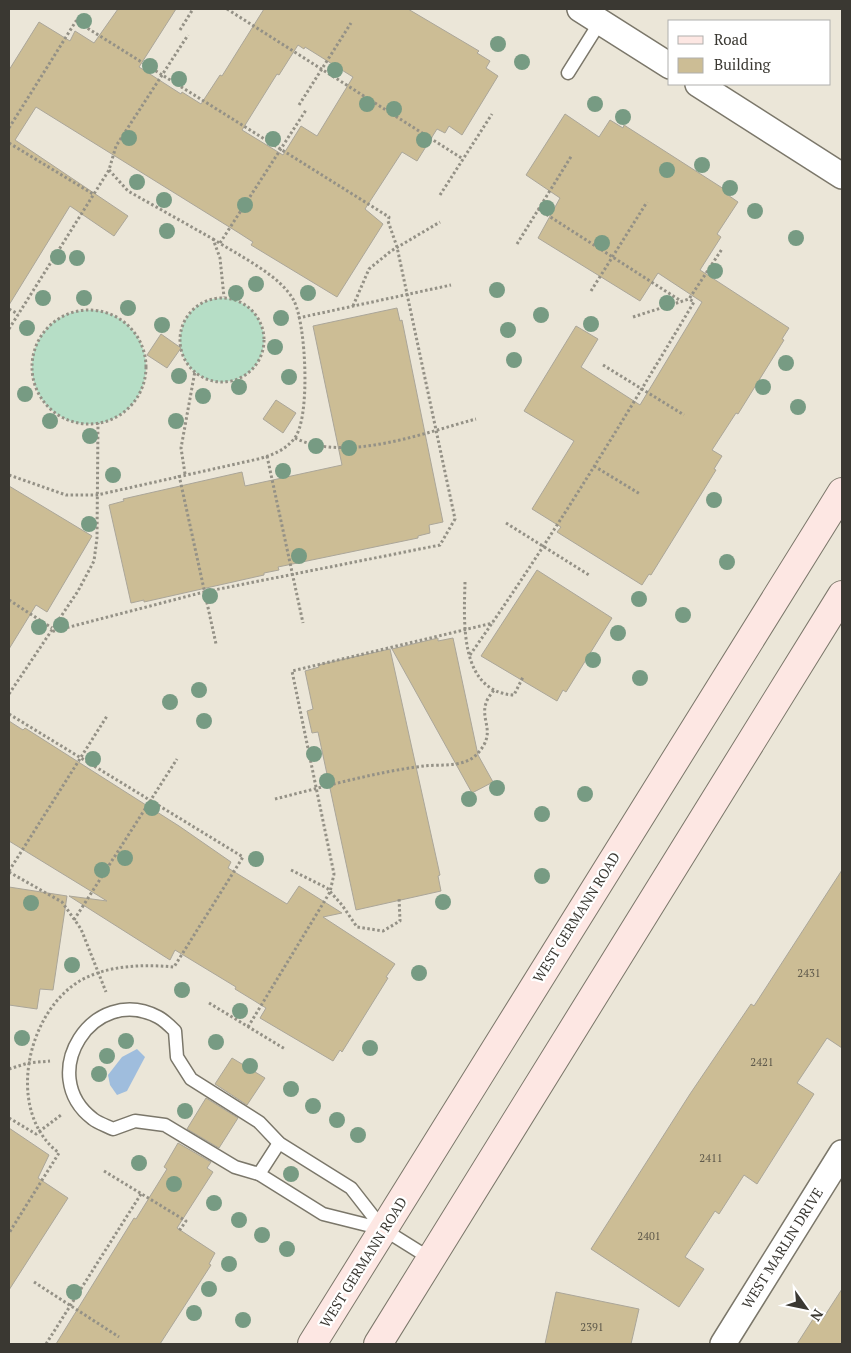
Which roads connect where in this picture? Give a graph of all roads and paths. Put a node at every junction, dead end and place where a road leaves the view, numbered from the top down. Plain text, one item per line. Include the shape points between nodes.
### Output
1 (193, 9) edge
2 (227, 9) edge
3 (590, 15) edge
4 (351, 23) dead end
5 (180, 30) dead end
6 (188, 35) dead end
7 (668, 65) edge
8 (322, 70) junction
9 (568, 73) dead end
10 (163, 74) junction
11 (700, 85) edge
12 (299, 106) dead end
13 (306, 110) dead end
14 (492, 114) dead end
15 (9, 128) edge
16 (9, 144) edge
17 (280, 150) junction
18 (572, 155) dead end
19 (463, 159) junction
20 (109, 170) junction
21 (842, 176) edge
22 (93, 194) junction
23 (440, 195) dead end
24 (647, 202) dead end
25 (538, 208) junction
26 (440, 222) dead end
27 (213, 239) junction
28 (220, 243) junction
29 (517, 244) dead end
30 (397, 247) junction
31 (722, 249) dead end
32 (613, 256) junction
33 (451, 285) dead end
34 (591, 291) dead end
35 (407, 294) junction
36 (224, 297) junction
37 (689, 299) junction
38 (681, 301) junction
39 (353, 307) junction
40 (9, 309) edge
41 (18, 314) junction
42 (633, 317) dead end
43 (298, 318) junction
44 (9, 329) edge
45 (603, 365) dead end
46 (195, 371) junction
47 (642, 388) junction
48 (684, 415) dead end
49 (476, 419) dead end
50 (98, 424) junction
51 (435, 430) junction
52 (295, 438) junction
53 (267, 456) junction
54 (594, 466) junction
55 (185, 474) junction
56 (9, 475) edge
57 (179, 475) junction
58 (842, 492) edge
59 (640, 494) dead end
60 (97, 495) junction
61 (506, 522) dead end
62 (543, 546) junction
63 (291, 575) junction
64 (589, 575) dead end
65 (465, 582) dead end
66 (204, 592) junction
67 (842, 595) edge
68 (9, 600) edge
69 (303, 623) dead end
70 (493, 623) junction
71 (53, 628) junction
72 (464, 629) junction
73 (50, 632) junction
74 (216, 644) dead end
75 (470, 655) junction
76 (523, 677) dead end
77 (494, 690) junction
78 (9, 694) edge
79 (9, 714) edge
80 (107, 716) dead end
81 (81, 758) junction
82 (177, 759) dead end
83 (317, 789) junction
84 (275, 799) dead end
85 (150, 802) junction
86 (291, 870) dead end
87 (9, 871) edge
88 (330, 892) junction
89 (399, 897) dead end
90 (74, 920) junction
91 (174, 967) dead end
92 (209, 1003) dead end
93 (114, 1012) junction
94 (248, 1027) junction
95 (285, 1049) dead end
96 (70, 1059) junction
97 (9, 1069) edge
98 (78, 1102) junction
99 (9, 1118) edge
100 (279, 1143) junction
101 (59, 1153) dead end
102 (842, 1154) edge
103 (104, 1172) dead end
104 (259, 1174) junction
105 (141, 1194) junction
106 (383, 1229) junction
107 (179, 1231) dead end
108 (9, 1233) edge
109 (431, 1259) junction
110 (34, 1282) dead end
111 (71, 1306) junction
112 (119, 1337) dead end
113 (46, 1344) edge
114 (312, 1344) edge
115 (378, 1344) edge
116 (723, 1344) edge

1 - 5 path
2 - 8 path
3 - 7 street
3 - 9 lane
4 - 8 path
6 - 10 path
8 - 12 path
8 - 19 path
10 - 15 path via 76,20
10 - 17 path
10 - 20 path via 116,146
11 - 21 street
13 - 17 path
14 - 19 path
16 - 22 path
17 - 28 path
17 - 30 path via 389,217
18 - 25 path
19 - 23 path
20 - 22 path
20 - 27 path via 128,191
22 - 41 path
24 - 32 path
25 - 29 path
25 - 32 path
26 - 30 path
27 - 28 path
27 - 36 path via 220,258
28 - 43 path via 282,284 295,301
30 - 35 path
30 - 39 path via 369,269
31 - 37 path
32 - 34 path
32 - 38 path
33 - 35 path
35 - 39 path
35 - 51 path
36 - 46 path via 200,303 182,326 179,341 183,356
36 - 46 path via 243,303 254,312 264,339 262,352 255,365 231,381 210,380
37 - 38 path
37 - 47 path via 694,302
38 - 42 path
39 - 43 path
40 - 41 path
41 - 44 path
43 - 52 path via 306,384 302,420
45 - 47 path
46 - 55 path via 181,448
47 - 48 path
47 - 54 path
49 - 51 path
50 - 50 path via 116,417 131,405 142,388 146,369 144,350 135,332 121,319 102,311 83,310 65,315 47,328 36,345 33,371 35,385 44,403 59,416 82,424
50 - 60 path
51 - 52 path via 342,448 309,445
51 - 63 path via 455,519 440,545
52 - 53 path via 280,451
53 - 55 path
53 - 63 path
54 - 59 path
54 - 62 path
55 - 57 path
56 - 60 path via 66,495
57 - 60 path
57 - 66 path
58 - 106 main road, WEST GERMANN ROAD
60 - 71 path via 94,561
61 - 62 path
62 - 64 path
62 - 70 path
63 - 66 path
63 - 69 path
65 - 72 path
66 - 73 path
66 - 74 path
67 - 109 main road
68 - 71 path
70 - 72 path
70 - 75 path
71 - 73 path
72 - 75 path
72 - 83 path via 292,671
73 - 78 path
75 - 77 path via 476,674
76 - 77 path via 514,694
77 - 83 path via 486,702 484,715 489,728 485,742 478,754 463,763 423,766
79 - 81 path
80 - 81 path
81 - 85 path
81 - 87 path
82 - 85 path
83 - 84 path
83 - 88 path via 334,874
85 - 90 path
85 - 91 path via 243,857
86 - 88 path
87 - 90 path via 62,902
88 - 89 path via 357,927 383,931 400,921
88 - 94 path
90 - 93 path via 81,928
92 - 94 path
93 - 96 lane via 93,1021 78,1038
93 - 100 lane via 136,1010 158,1017 176,1031 177,1057 191,1079 259,1122
94 - 95 path
96 - 97 path via 28,1062
96 - 98 lane via 70,1081
98 - 99 path via 36,1134
98 - 104 lane via 93,1119 114,1129 135,1121 165,1125 235,1167
100 - 104 lane
100 - 106 lane via 351,1188
101 - 108 path
102 - 116 street, WEST MARLIN DRIVE
103 - 105 path
104 - 106 lane via 323,1214
105 - 107 path via 186,1221
105 - 111 path
106 - 109 lane
106 - 114 main road, WEST GERMANN ROAD
109 - 115 main road
110 - 111 path
111 - 112 path
111 - 113 path

